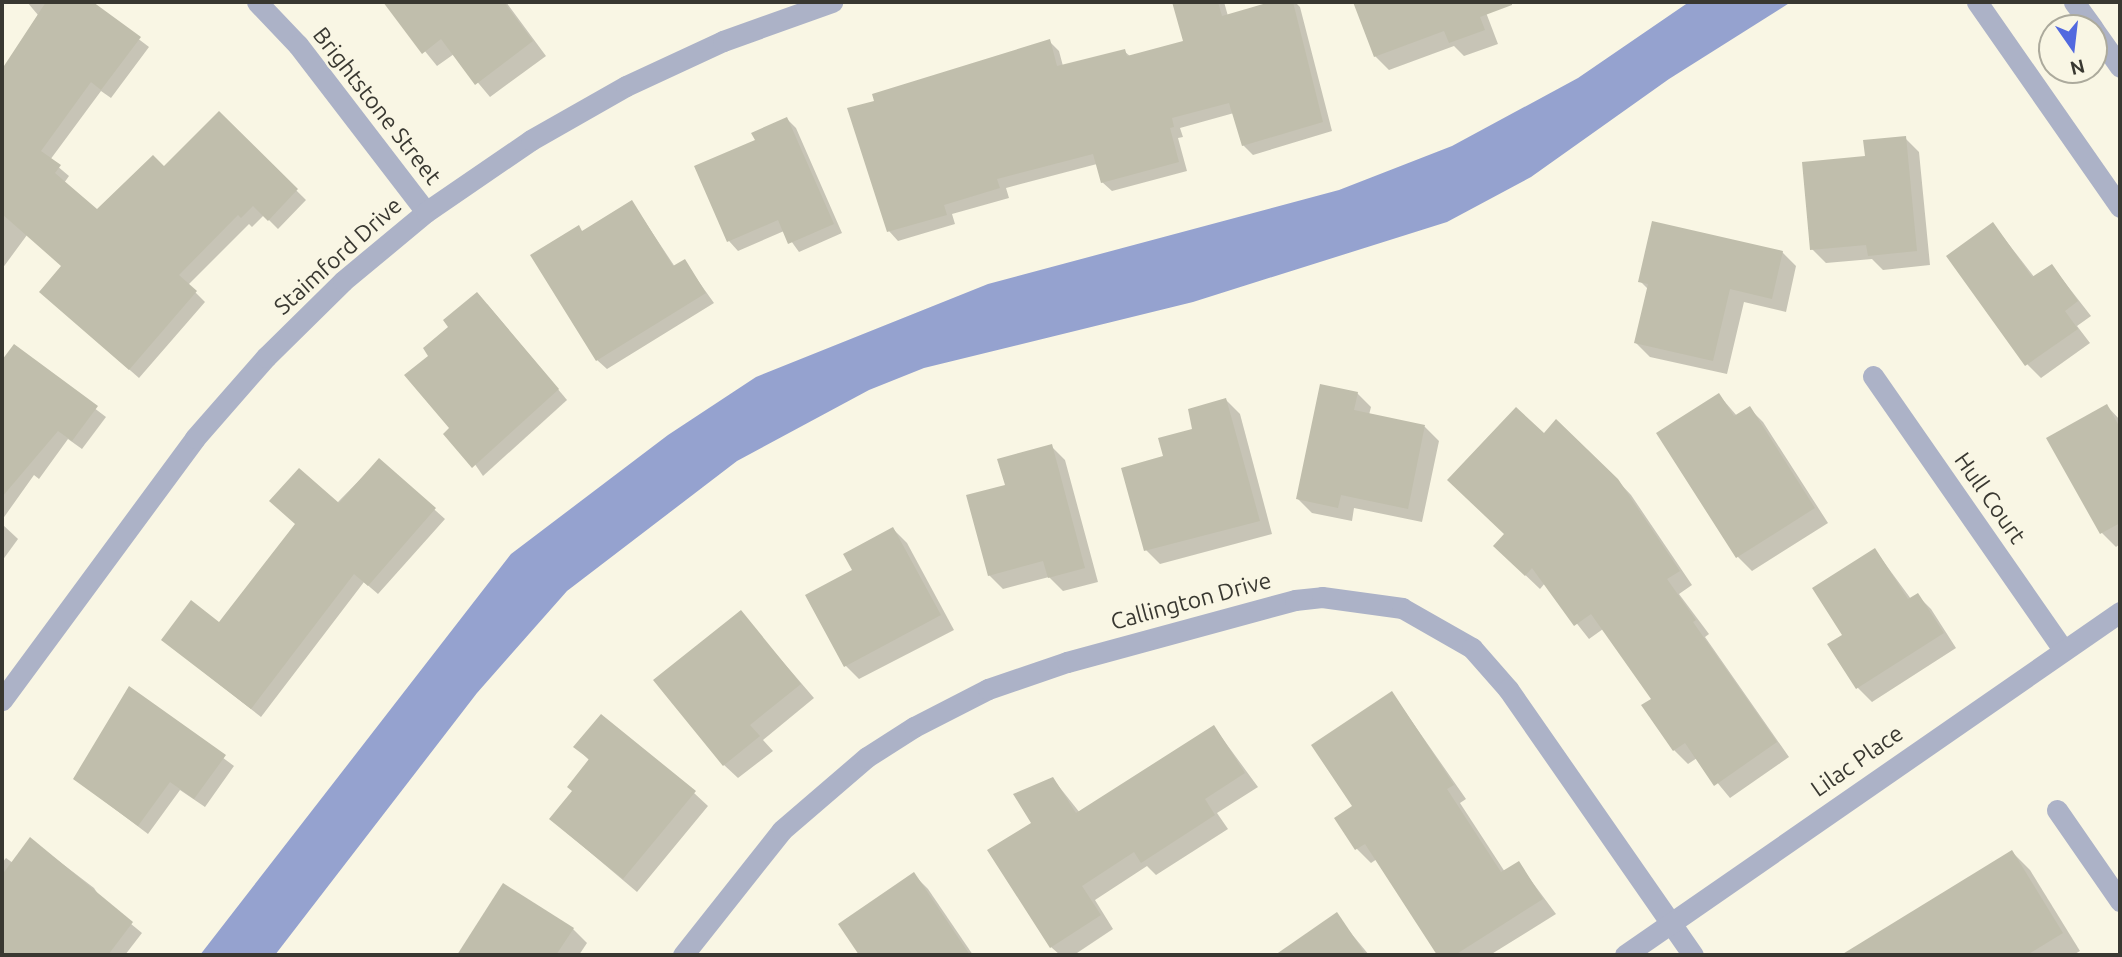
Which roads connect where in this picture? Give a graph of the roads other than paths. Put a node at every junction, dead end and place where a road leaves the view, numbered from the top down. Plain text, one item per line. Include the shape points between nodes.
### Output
1 (257, 2) edge
2 (827, 2) edge
3 (1977, 2) edge
4 (2108, 50) edge
5 (2120, 67) edge
6 (2120, 207) edge
7 (426, 212) junction
8 (1873, 376) dead end
9 (2120, 612) edge
10 (2063, 649) junction
11 (2, 700) edge
12 (2057, 810) dead end
13 (2120, 901) edge
14 (1671, 922) junction
15 (683, 955) edge
16 (1625, 955) edge
17 (1693, 955) edge

1 - 7 street, Brightstone Street via 298,45
2 - 7 street, Staimford Drive via 723,40 626,86 531,140
3 - 6 street
4 - 5 street
7 - 11 street, Staimford Drive via 343,281 266,357 195,438
8 - 10 street, Hull Court
9 - 10 street, Lilac Place
10 - 14 street, Lilac Place
12 - 13 street
14 - 15 street, Callington Drive via 1508,688 1472,648 1402,608 1322,597 1296,600 1067,662 988,690 914,727 867,757 782,830
14 - 16 street, Lilac Place
14 - 17 street, Callington Drive

